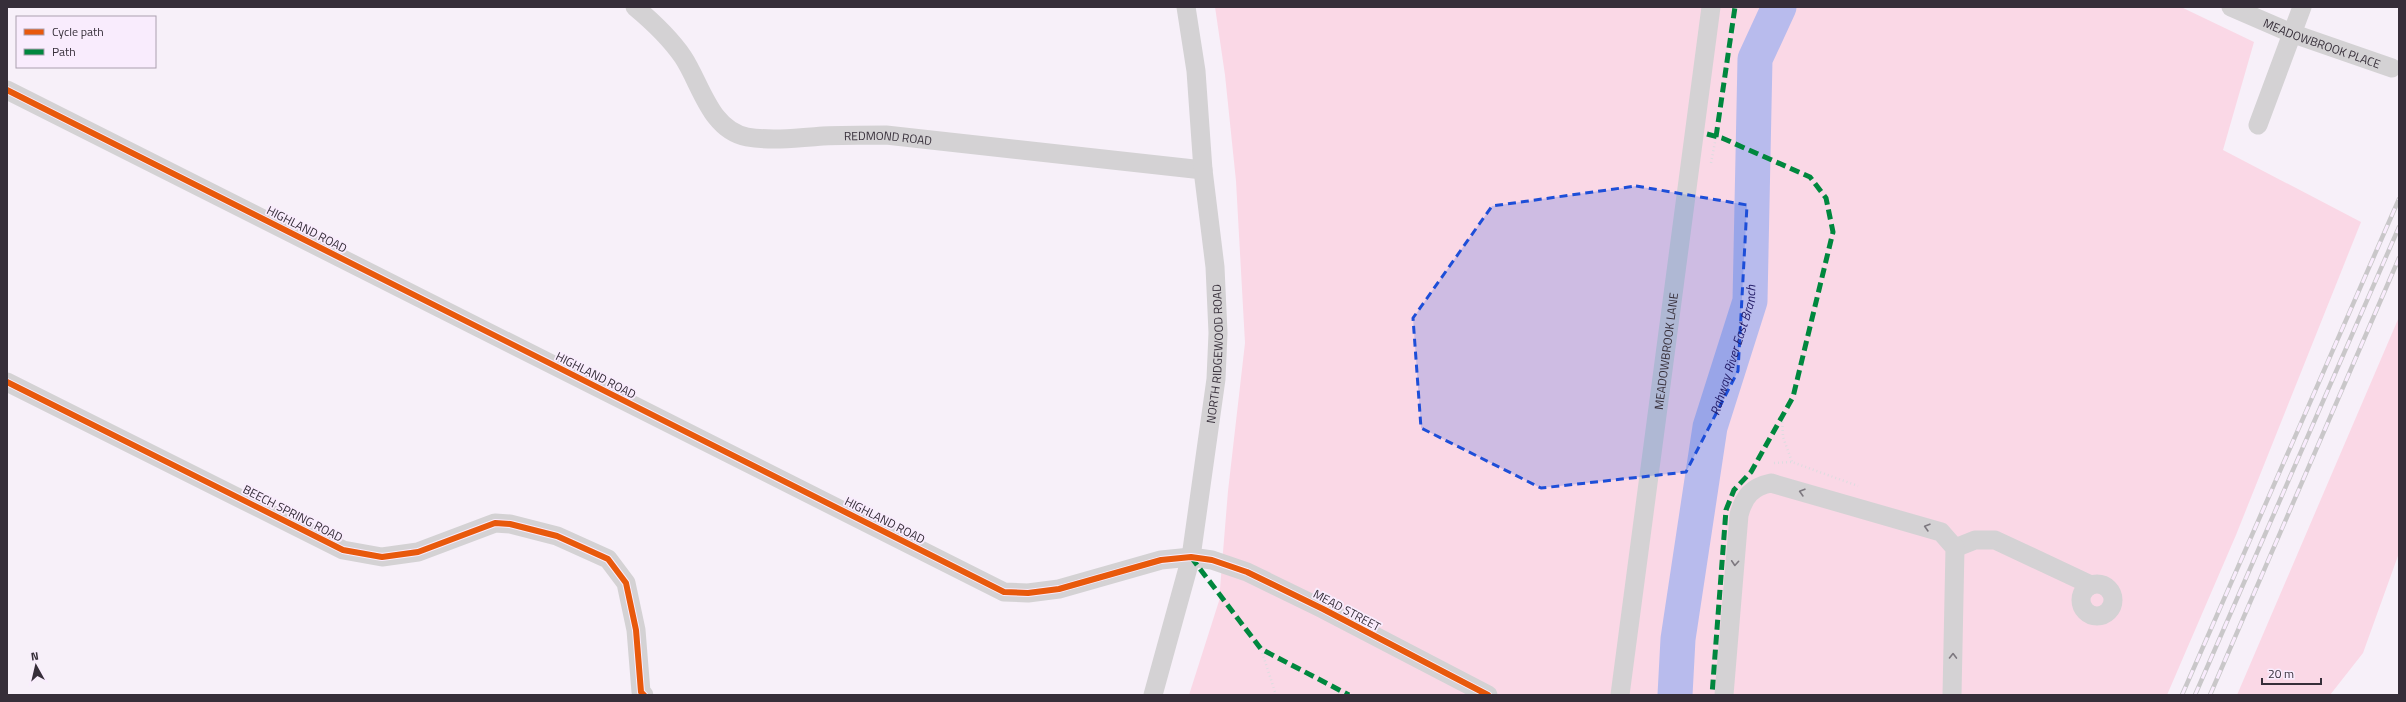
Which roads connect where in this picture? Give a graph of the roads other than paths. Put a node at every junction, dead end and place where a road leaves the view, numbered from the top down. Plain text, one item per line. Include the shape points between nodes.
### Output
1 (635, 7) edge
2 (1186, 7) edge
3 (1711, 7) edge
4 (2231, 7) edge
5 (2302, 7) edge
6 (2291, 33) junction
7 (2392, 68) dead end
8 (7, 90) edge
9 (2258, 125) dead end
10 (1203, 170) junction
11 (7, 382) edge
12 (1955, 548) junction
13 (1191, 557) junction
14 (2092, 585) dead end
15 (644, 695) edge
16 (1153, 695) edge
17 (1488, 695) edge
18 (1620, 695) edge
19 (1724, 695) edge
20 (1952, 695) edge

1 - 10 street, REDMOND ROAD via 670,40 691,71 718,120 746,137 886,135
2 - 10 street, NORTH RIDGEWOOD ROAD via 1196,71
3 - 18 street, MEADOWBROOK LANE
4 - 6 street, MEADOWBROOK PLACE
5 - 6 street
6 - 7 street, MEADOWBROOK PLACE
6 - 9 street
8 - 13 street, HIGHLAND ROAD via 1004,592 1028,593 1059,589 1161,560
10 - 13 street, NORTH RIDGEWOOD ROAD via 1215,267 1218,333 1216,379
11 - 15 street, BEECH SPRING ROAD via 343,550 382,557 418,552 495,523 510,524 557,536 608,559 626,583 636,630 641,692
12 - 14 street via 1975,540 1995,540
12 -> 19 street via 1941,532 1771,483 1758,485 1743,500 1739,515
20 -> 12 street
13 - 16 street, NORTH RIDGEWOOD ROAD
13 - 17 street, MEAD STREET via 1212,560 1247,572

